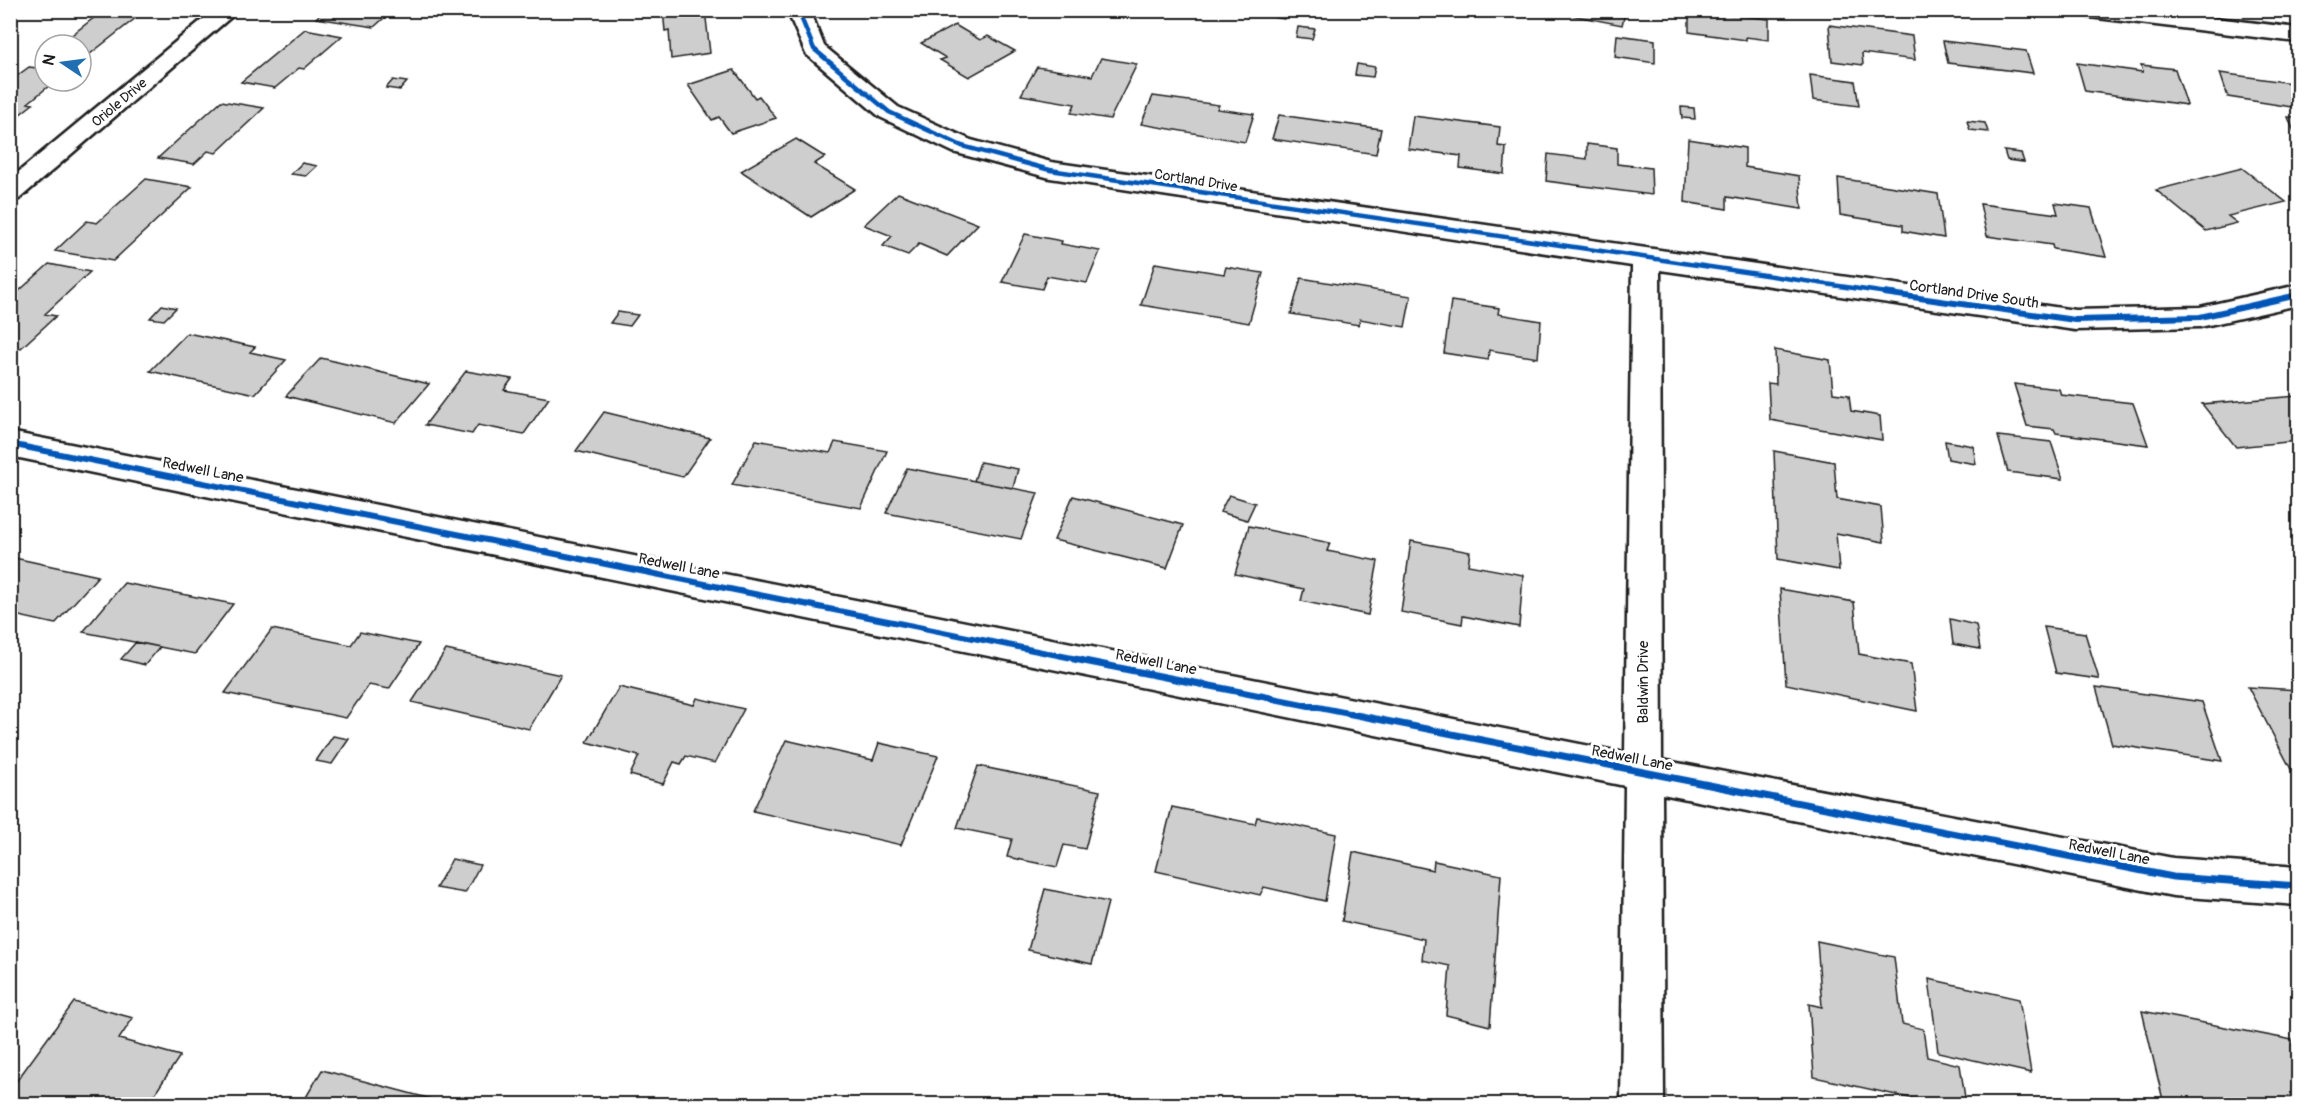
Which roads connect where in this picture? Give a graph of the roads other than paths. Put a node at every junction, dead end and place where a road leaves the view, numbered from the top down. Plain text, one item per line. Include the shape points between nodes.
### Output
1 (228, 10) edge
2 (798, 10) edge
3 (2089, 10) edge
4 (2298, 35) edge
5 (10, 193) edge
6 (1647, 259) junction
7 (2298, 295) edge
8 (10, 444) edge
9 (1642, 773) junction
10 (2298, 886) edge
11 (1642, 1104) edge

1 - 5 street, Oriole Drive
2 - 6 street, Cortland Drive via 814,49 889,112 962,146 1050,170
3 - 4 street
6 - 7 street, Cortland Drive South via 2075,320 2200,317
6 - 9 street, Baldwin Drive
8 - 9 street, Redwell Lane
9 - 10 street, Redwell Lane via 2173,877
9 - 11 street, Baldwin Drive

